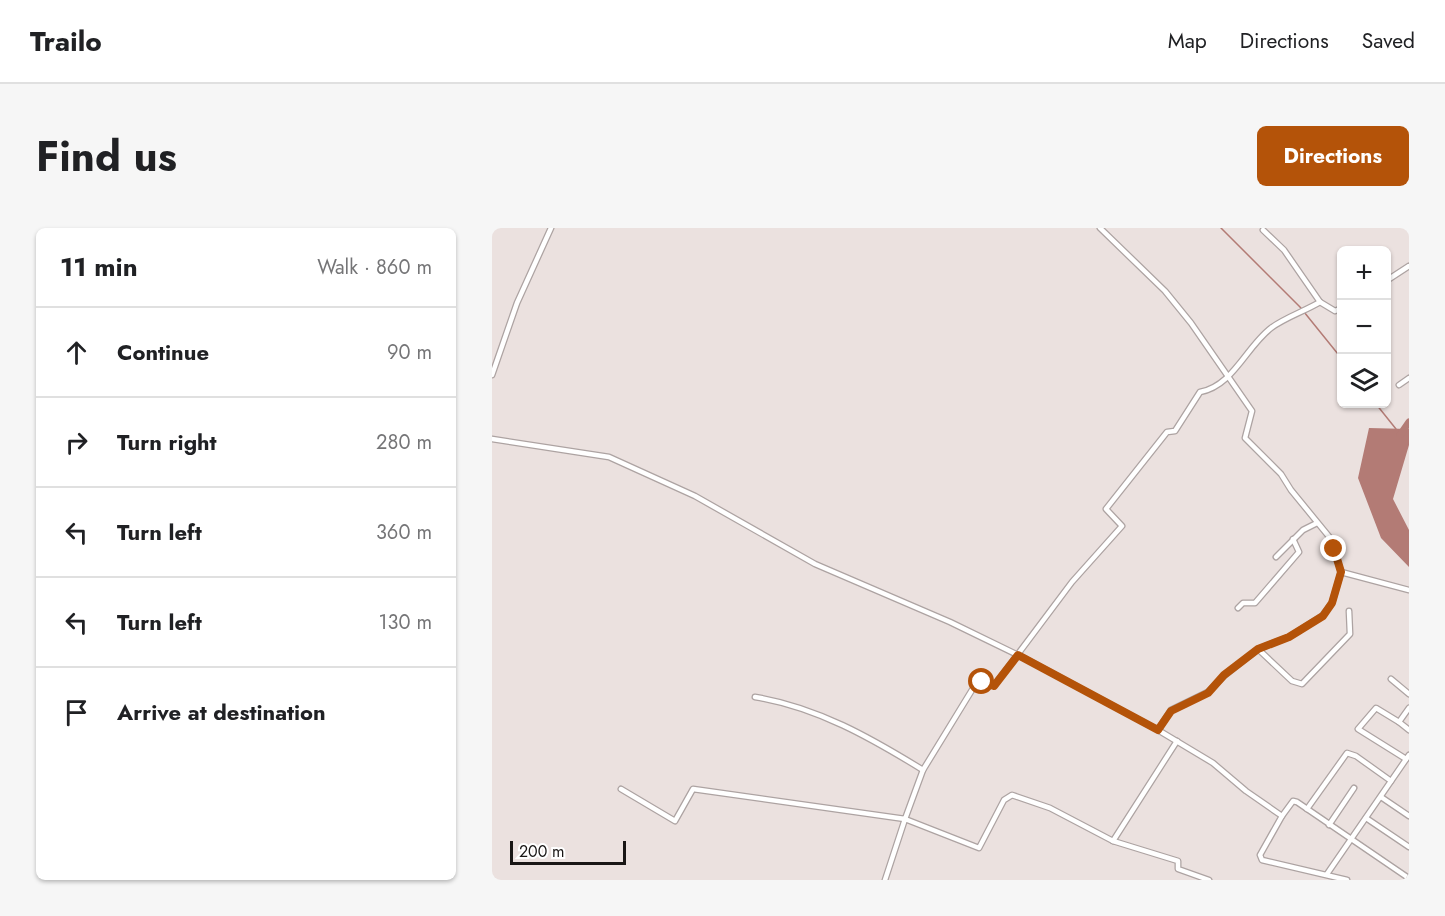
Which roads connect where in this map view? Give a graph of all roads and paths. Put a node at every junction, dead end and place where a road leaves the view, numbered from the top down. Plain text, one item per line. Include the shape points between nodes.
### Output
1 (551, 228) edge
2 (1100, 228) edge
3 (1263, 230) dead end
4 (1409, 266) edge
5 (1391, 278) edge
6 (1320, 302) junction
7 (1337, 310) edge
8 (492, 375) edge
9 (1228, 376) junction
10 (1409, 378) edge
11 (1400, 385) dead end
12 (492, 439) edge
13 (1317, 523) junction
14 (1293, 539) junction
15 (1276, 557) dead end
16 (1341, 572) junction
17 (1409, 590) edge
18 (1238, 608) dead end
19 (1349, 611) dead end
20 (1258, 649) junction
21 (1018, 655) junction
22 (1391, 679) dead end
23 (1409, 694) edge
24 (755, 697) dead end
25 (1409, 708) edge
26 (1400, 722) junction
27 (1158, 730) junction
28 (1409, 730) edge
29 (1177, 741) junction
30 (1408, 757) edge
31 (923, 770) junction
32 (1391, 781) junction
33 (1354, 788) dead end
34 (621, 789) dead end
35 (1381, 797) junction
36 (1307, 809) junction
37 (1282, 816) junction
38 (1409, 816) edge
39 (1366, 818) junction
40 (905, 819) junction
41 (1329, 825) junction
42 (1352, 839) junction
43 (1113, 841) junction
44 (1409, 847) edge
45 (1325, 874) junction
46 (1407, 877) edge
47 (885, 880) edge
48 (1209, 880) edge
49 (1321, 880) edge
50 (1347, 880) edge

1 - 8 street via 517,303
2 - 9 street via 1165,291
3 - 6 street via 1284,250
4 - 5 street
6 - 7 street
6 - 9 street via 1270,329
9 - 13 street via 1252,411 1245,438 1281,474
9 - 21 street via 1211,390 1200,392 1175,431 1167,432 1107,507 1122,526 1072,582
10 - 11 street
12 - 21 street via 609,457 695,496 815,564 890,594
13 - 14 street
13 - 16 street via 1330,539
14 - 15 street
14 - 18 street via 1299,552 1255,603 1243,603
16 - 17 street
16 - 20 street via 1332,603 1323,616 1289,637
19 - 20 street via 1350,634 1302,684 1292,681
20 - 27 street via 1208,693 1171,711
21 - 27 street
21 - 31 street via 994,686 978,682
22 - 23 street
24 - 31 street via 795,706 835,722
25 - 26 street
26 - 28 street
26 - 30 street via 1376,708 1358,729
27 - 29 street
29 - 37 street via 1213,763
29 - 43 street
30 - 32 street
31 - 40 street
32 - 35 street
32 - 36 street via 1347,753
33 - 41 street
34 - 40 street via 675,821 693,789
35 - 38 street
35 - 39 street
36 - 37 street via 1293,801
36 - 41 street
37 - 45 street via 1260,855 1262,860
39 - 42 street
39 - 44 street
40 - 43 street via 980,848 1004,800 1012,795 1050,808
40 - 47 street
41 - 42 street
42 - 45 street
42 - 46 street
43 - 48 street via 1178,861 1182,872
45 - 49 street
45 - 50 street

